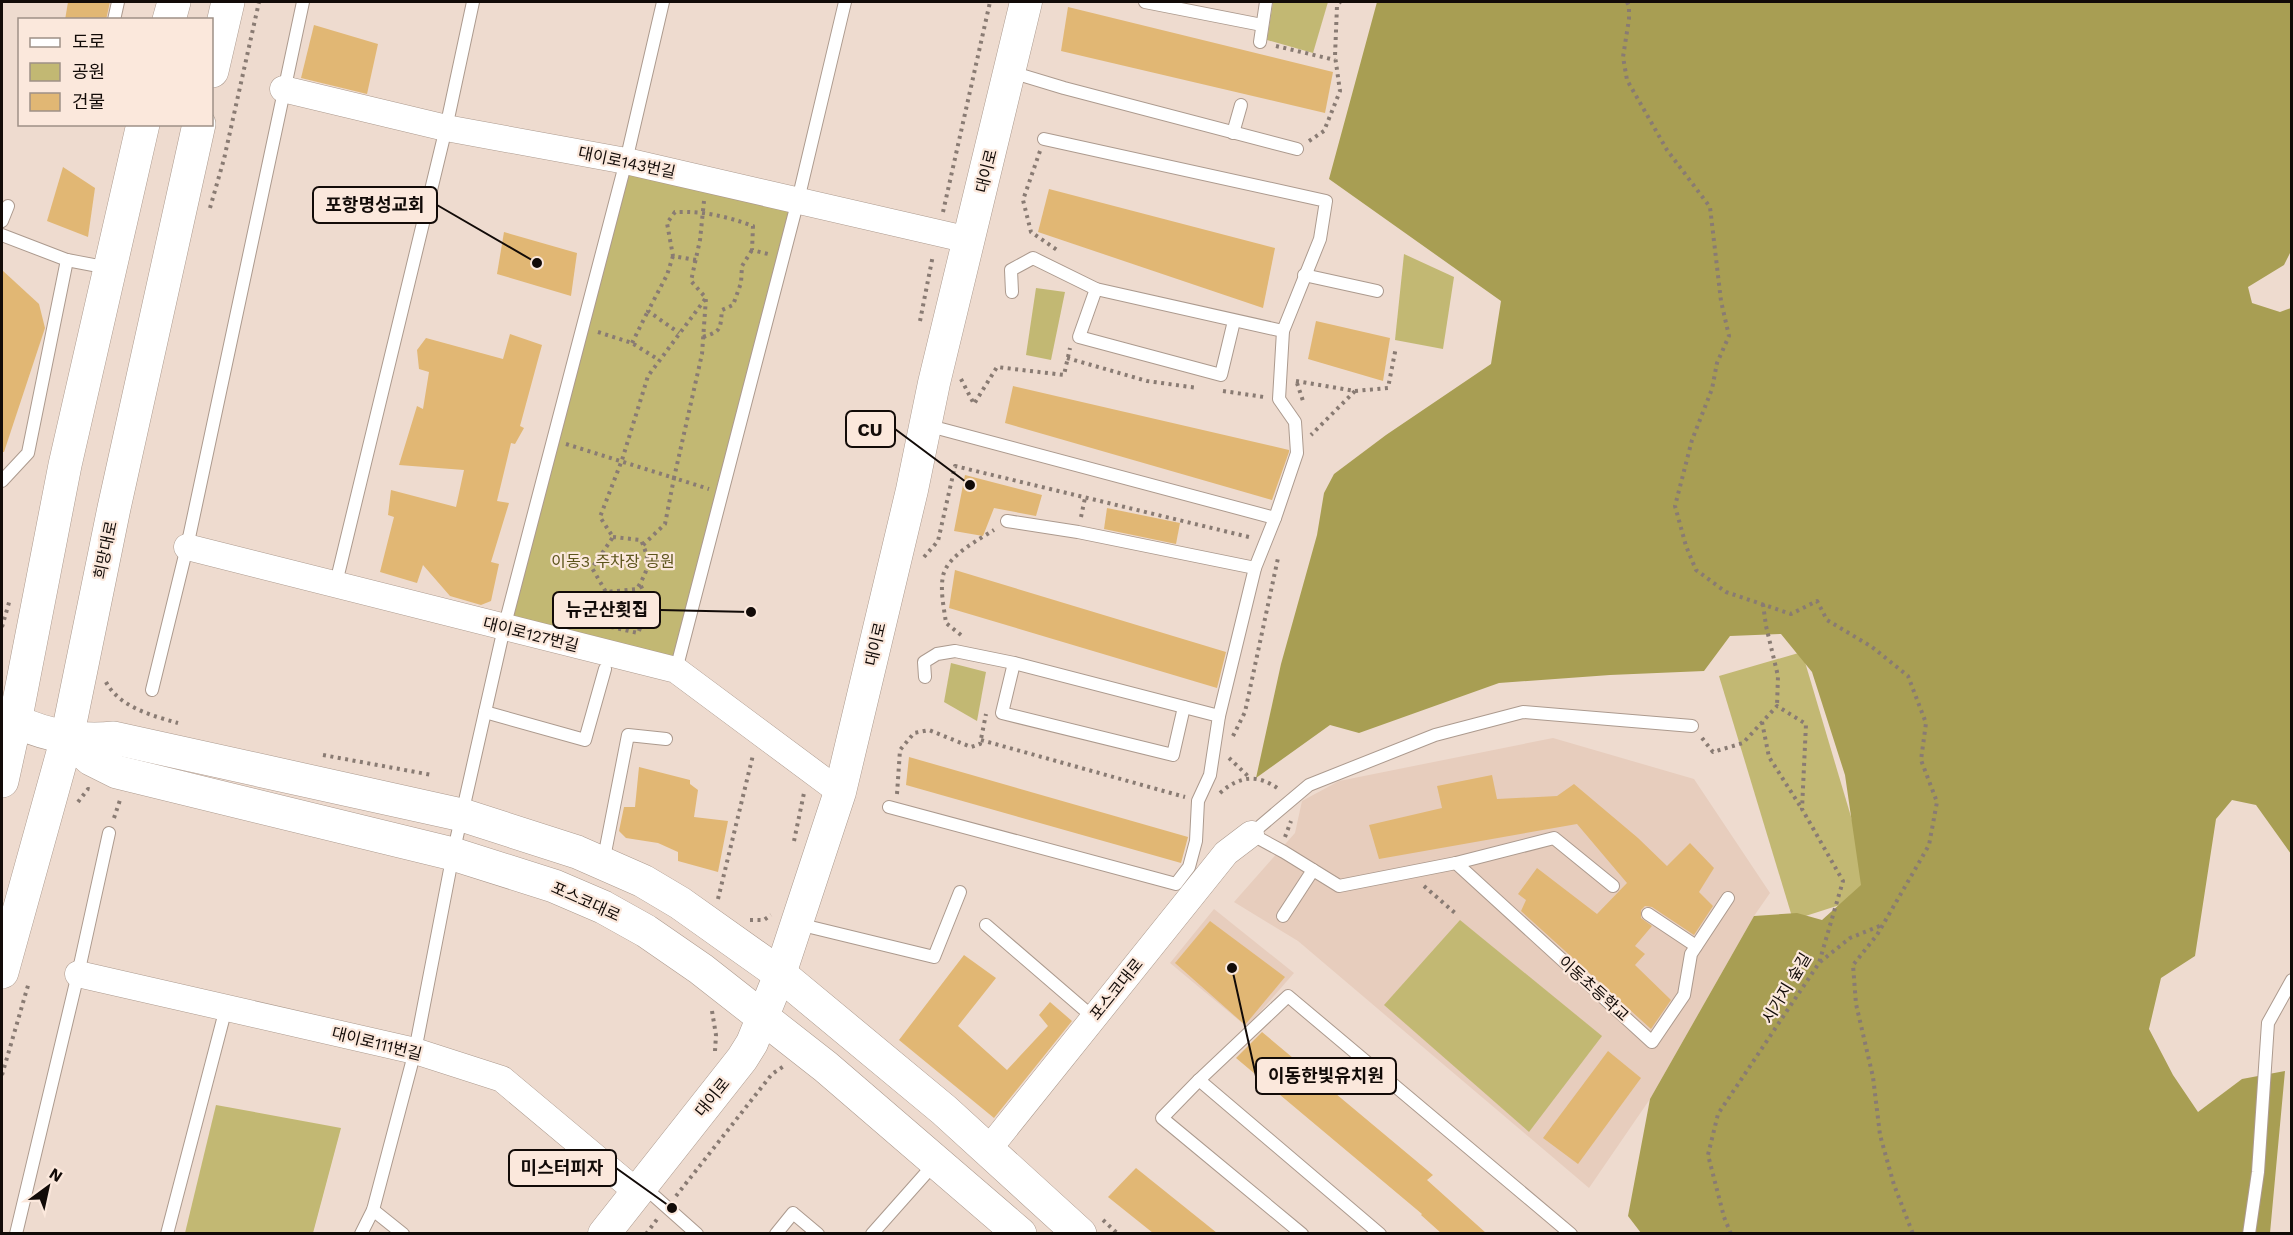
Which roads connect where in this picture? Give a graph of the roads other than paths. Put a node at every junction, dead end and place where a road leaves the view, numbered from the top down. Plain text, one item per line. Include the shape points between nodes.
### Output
1 (118, 2) edge
2 (174, 2) edge
3 (228, 2) edge
4 (303, 2) edge
5 (473, 2) edge
6 (663, 2) edge
7 (845, 2) edge
8 (1026, 2) edge
9 (1145, 2) edge
10 (1266, 2) edge
11 (114, 18) edge
12 (170, 18) edge
13 (1262, 25) junction
14 (1260, 42) road end
15 (213, 67) edge
16 (1010, 72) junction
17 (283, 89) junction
18 (1241, 105) dead end
19 (143, 126) edge
20 (199, 126) edge
21 (446, 128) junction
22 (1233, 133) junction
23 (1044, 139) road end
24 (1297, 148) road end
25 (626, 161) junction
26 (798, 200) junction
27 (8, 206) dead end
28 (2, 220) edge
29 (2, 235) edge
30 (969, 240) junction
31 (67, 260) junction
32 (110, 268) junction
33 (1304, 275) junction
34 (1096, 289) junction
35 (1377, 291) dead end
36 (1012, 292) dead end
37 (1234, 321) junction
38 (1283, 331) junction
39 (925, 424) junction
40 (2, 481) edge
41 (1275, 518) junction
42 (1007, 521) road end
43 (187, 547) junction
44 (1255, 568) junction
45 (336, 583) junction
46 (504, 628) junction
47 (1014, 663) junction
48 (605, 669) dead end
49 (676, 670) junction
50 (926, 677) dead end
51 (152, 690) dead end
52 (1184, 707) junction
53 (485, 712) junction
54 (1219, 716) junction
55 (8, 718) edge
56 (1692, 726) road end
57 (67, 738) junction
58 (666, 739) dead end
59 (2, 781) edge
60 (840, 792) junction
61 (890, 807) road end
62 (462, 815) junction
63 (109, 833) road end
64 (1251, 834) junction
65 (453, 854) junction
66 (1456, 862) junction
67 (603, 864) junction
68 (1313, 870) junction
69 (1613, 886) dead end
70 (960, 892) dead end
71 (1728, 898) dead end
72 (1648, 915) dead end
73 (1283, 916) dead end
74 (796, 924) junction
75 (986, 926) dead end
76 (1696, 946) junction
77 (2, 972) edge
78 (78, 974) junction
79 (780, 974) junction
80 (2292, 980) edge
81 (226, 1008) junction
82 (1094, 1017) junction
83 (762, 1018) junction
84 (415, 1051) junction
85 (1199, 1080) junction
86 (987, 1151) junction
87 (935, 1162) junction
88 (640, 1188) junction
89 (373, 1210) junction
90 (16, 1233) edge
91 (166, 1233) edge
92 (361, 1233) edge
93 (403, 1233) edge
94 (604, 1233) edge
95 (697, 1233) edge
96 (776, 1233) edge
97 (818, 1233) edge
98 (872, 1233) edge
99 (1020, 1233) edge
100 (1080, 1233) edge
101 (1302, 1233) edge
102 (1380, 1233) edge
103 (1571, 1233) edge
104 (2248, 1233) edge

1 - 11 lane
2 - 12 main road
3 - 15 main road
4 - 17 lane
5 - 21 lane
6 - 25 lane
7 - 26 lane
8 - 16 street, 대이로
9 - 13 lane
10 - 13 lane
13 - 14 lane
16 - 22 lane
16 - 30 street, 대이로
17 - 21 street, 대이로143번길
17 - 43 lane
18 - 22 lane
19 - 32 main road
20 - 57 main road, 희망대로
21 - 25 street, 대이로143번길
21 - 45 lane
22 - 24 lane
23 - 33 lane via 1326,201 1320,239
25 - 26 street, 대이로143번길
25 - 46 lane
26 - 30 street, 대이로143번길
26 - 49 lane
27 - 28 lane
29 - 31 lane
30 - 39 street, 대이로
31 - 32 lane
31 - 40 lane via 28,453
32 - 55 main road
33 - 35 lane
33 - 38 lane
34 - 36 lane via 1033,258 1011,270
34 - 37 lane
34 - 37 lane via 1079,337 1221,375
37 - 38 lane
38 - 41 lane via 1279,399 1296,422 1297,453
39 - 41 lane
39 - 60 street, 대이로
41 - 44 lane
42 - 44 lane
43 - 45 street, 대이로127번길
43 - 51 lane
44 - 54 lane
45 - 46 street, 대이로127번길
46 - 49 street, 대이로127번길
46 - 53 lane
47 - 50 lane via 955,651 937,654 924,662
47 - 52 lane
47 - 52 lane via 1002,713 1173,755
48 - 53 lane via 585,740
49 - 60 street, 대이로127번길
52 - 54 lane
53 - 62 lane
54 - 61 lane via 1210,775 1198,801 1196,841 1189,867 1176,884
55 - 57 main road, 포스코대로
55 - 59 main road
56 - 64 lane via 1523,712 1435,735 1309,785
57 - 62 main road, 포스코대로 via 114,738
57 - 65 main road, 포스코대로 via 91,759 117,772
57 - 77 main road, 희망대로
58 - 67 lane via 628,735
60 - 74 street, 대이로
62 - 65 lane
62 - 67 main road, 포스코대로
63 - 78 lane
64 - 68 lane
64 - 82 street, 포스코대로 via 1226,852
65 - 83 main road, 포스코대로 via 554,886 603,907 701,969
65 - 84 lane
66 - 68 lane via 1339,886
66 - 69 lane via 1554,838
66 - 76 lane, 이동초등학교 via 1652,1042 1684,995
67 - 79 main road, 포스코대로 via 680,903
68 - 73 lane
70 - 74 lane via 934,957
71 - 76 lane, 이동초등학교
72 - 76 lane
74 - 79 street, 대이로
75 - 82 lane
78 - 81 street, 대이로111번길
78 - 90 lane
79 - 83 street, 대이로
79 - 86 main road, 포스코대로 via 944,1110
80 - 104 lane via 2268,1023 2258,1172
81 - 84 street, 대이로111번길
81 - 91 lane
82 - 86 street, 포스코대로
83 - 87 main road, 포스코대로 via 826,1067
83 - 88 street, 대이로 via 742,1059
84 - 88 street, 대이로111번길 via 502,1079
84 - 89 lane
85 - 101 lane via 1161,1118
85 - 102 lane
85 - 103 lane via 1288,996
86 - 100 main road, 포스코대로
87 - 98 lane
87 - 99 main road, 포스코대로
88 - 94 street, 대이로
88 - 95 lane
89 - 92 lane
89 - 93 lane
96 - 97 lane via 793,1213

